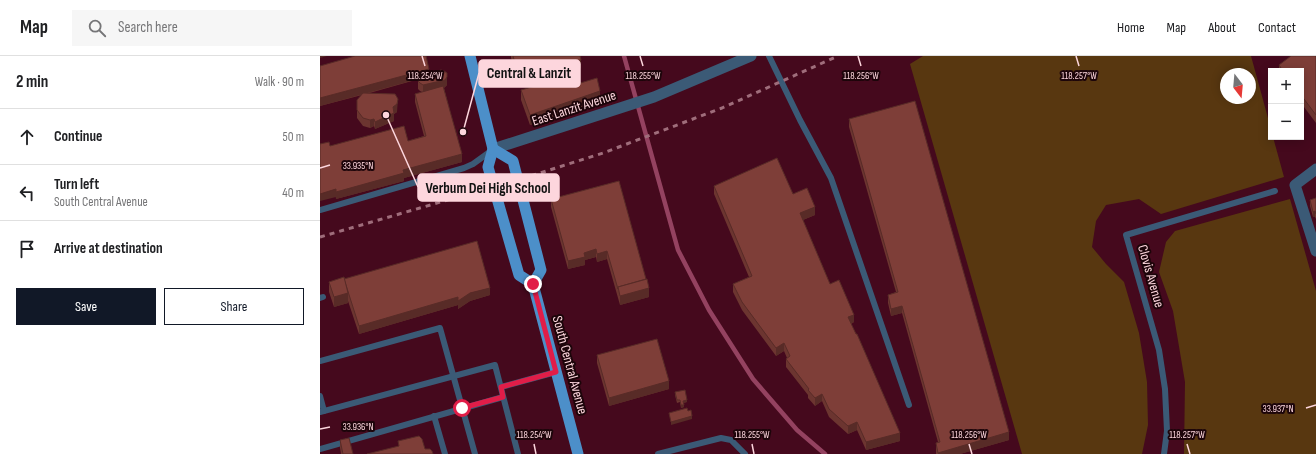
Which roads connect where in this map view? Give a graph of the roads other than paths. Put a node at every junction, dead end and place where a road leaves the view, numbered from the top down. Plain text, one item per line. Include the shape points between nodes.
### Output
1 (470, 56) edge
2 (751, 56) edge
3 (769, 56) edge
4 (493, 149) junction
5 (1316, 169) edge
6 (1275, 191) dead end
7 (320, 210) edge
8 (1316, 251) edge
9 (533, 284) junction
10 (320, 361) edge
11 (556, 372) junction
12 (453, 376) junction
13 (501, 387) junction
14 (320, 396) edge
15 (503, 397) junction
16 (909, 405) dead end
17 (462, 408) junction
18 (322, 412) edge
19 (434, 416) junction
20 (320, 449) edge
21 (445, 454) edge
22 (475, 454) edge
23 (518, 454) edge
24 (578, 454) edge
25 (658, 454) edge
26 (745, 454) edge
27 (1164, 454) edge

1 - 4 main road
2 - 4 street, East Lanzit Avenue via 654,97
3 - 16 lane via 831,178
4 - 7 lane via 464,168
4 - 9 main road via 488,167 519,275
4 - 9 main road via 513,161 540,270
5 - 8 street via 1295,185
6 - 27 lane, Clovis Avenue via 1126,235 1159,350 1165,389 1167,431
9 - 11 main road, South Central Avenue
10 - 12 lane via 440,328
11 - 13 lane
11 - 24 main road, South Central Avenue
12 - 13 lane via 495,365
12 - 17 lane
12 - 18 lane
13 - 15 lane
14 - 18 lane
15 - 17 lane
15 - 23 lane
17 - 19 lane
17 - 22 lane
19 - 20 lane
19 - 21 lane
25 - 26 lane via 721,438 731,440

